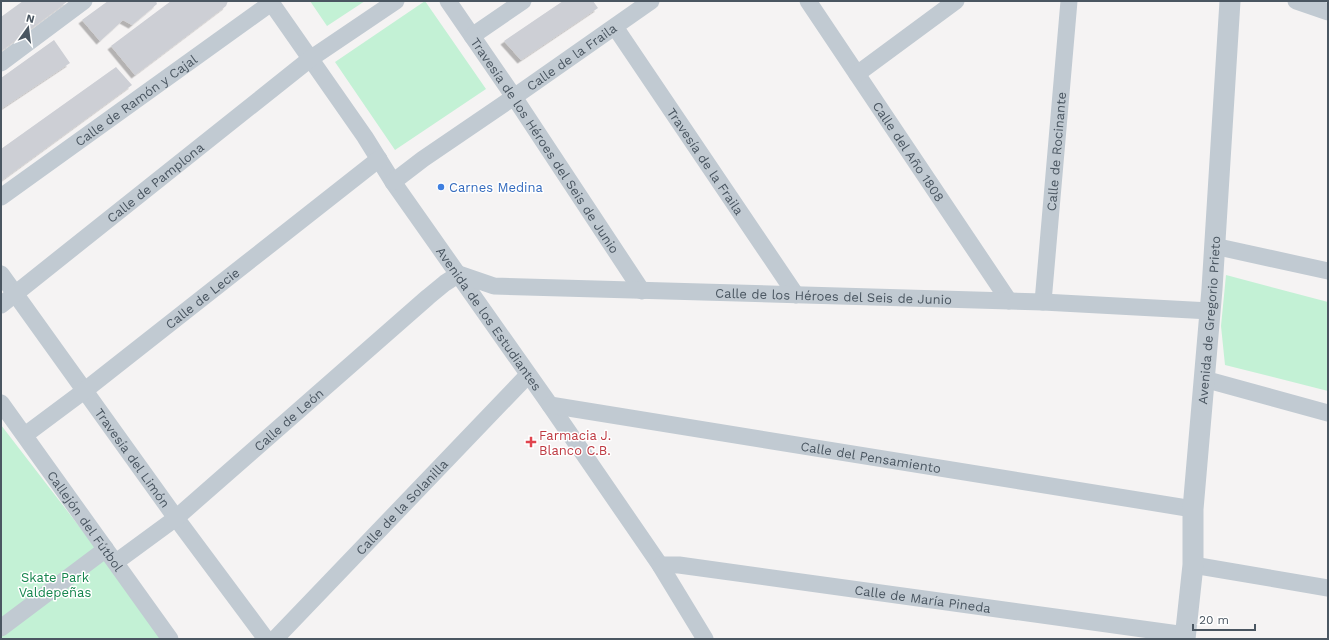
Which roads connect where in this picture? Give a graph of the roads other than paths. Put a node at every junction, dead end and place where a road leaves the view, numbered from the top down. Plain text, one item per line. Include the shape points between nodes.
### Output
1 (84, 1) edge
2 (396, 1) edge
3 (448, 1) edge
4 (523, 1) edge
5 (652, 1) edge
6 (808, 1) edge
7 (956, 1) edge
8 (1069, 1) edge
9 (1230, 1) edge
10 (1296, 1) edge
11 (271, 2) edge
12 (1328, 12) edge
13 (614, 27) junction
14 (472, 36) junction
15 (310, 59) junction
16 (1, 62) edge
17 (857, 74) junction
18 (514, 97) junction
19 (379, 159) junction
20 (393, 182) junction
21 (1, 197) edge
22 (1214, 246) junction
23 (1328, 271) edge
24 (1, 274) edge
25 (458, 274) junction
26 (642, 291) junction
27 (16, 294) junction
28 (796, 295) junction
29 (1009, 301) junction
30 (1043, 302) junction
31 (1, 306) edge
32 (1210, 311) junction
33 (528, 375) junction
34 (1204, 379) junction
35 (84, 391) junction
36 (1, 403) edge
37 (550, 405) junction
38 (1328, 413) edge
39 (25, 435) junction
40 (1193, 509) junction
41 (176, 518) junction
42 (105, 548) junction
43 (116, 562) junction
44 (660, 565) junction
45 (1193, 565) junction
46 (1328, 588) edge
47 (1, 628) edge
48 (1186, 637) edge
49 (170, 639) edge
50 (266, 639) edge
51 (275, 639) edge
52 (705, 639) edge

1 - 16 street
2 - 15 street, Calle de Pamplona
3 - 14 street, Travesía de los Héroes del Seis de Junio
4 - 14 street
5 - 13 street, Calle de la Fraila
6 - 17 street, Calle del Año 1808
7 - 17 street
8 - 30 street, Calle de Rocinante
9 - 22 street, Avenida de Gregorio Prieto
10 - 12 street
11 - 15 street, Avenida de los Estudiantes
11 - 21 street, Calle de Ramón y Cajal
13 - 18 street, Calle de la Fraila
13 - 28 street, Travesía de la Fraila
14 - 18 street, Travesía de los Héroes del Seis de Junio
15 - 19 street, Avenida de los Estudiantes
15 - 27 street, Calle de Pamplona
17 - 29 street, Calle del Año 1808
18 - 20 street, Calle de la Fraila
18 - 26 street, Travesía de los Héroes del Seis de Junio
19 - 20 street, Avenida de los Estudiantes
19 - 35 street, Calle de Lecie
20 - 25 street, Avenida de los Estudiantes
22 - 23 street
22 - 32 street, Avenida de Gregorio Prieto
24 - 27 street, Travesía del Limón
25 - 26 street, Calle de los Héroes del Seis de Junio via 494,286
25 - 33 street, Avenida de los Estudiantes
25 - 41 street, Calle de León via 428,297
26 - 28 street, Calle de los Héroes del Seis de Junio
27 - 31 street, Calle de Pamplona
27 - 35 street, Travesía del Limón
28 - 29 street, Calle de los Héroes del Seis de Junio
29 - 30 street, Calle de los Héroes del Seis de Junio
30 - 32 street, Calle de los Héroes del Seis de Junio
32 - 34 street, Avenida de Gregorio Prieto
33 - 37 street, Avenida de los Estudiantes
33 - 51 street, Calle de la Solanilla
34 - 38 street
34 - 40 street, Avenida de Gregorio Prieto
35 - 39 street, Calle de Lecie
35 - 41 street, Travesía del Limón
36 - 39 street, Callejón del Fútbol
37 - 40 street, Calle del Pensamiento
37 - 44 street, Avenida de los Estudiantes
39 - 42 street, Callejón del Fútbol
40 - 45 street, Avenida de Gregorio Prieto
41 - 43 street, Calle de León
41 - 50 street, Travesía del Limón
42 - 43 street, Callejón del Fútbol
42 - 47 street
43 - 49 street, Callejón del Fútbol
44 - 48 street, Calle de María Pineda via 679,565
44 - 52 street, Avenida de los Estudiantes
45 - 46 street
45 - 48 street, Avenida de Gregorio Prieto

